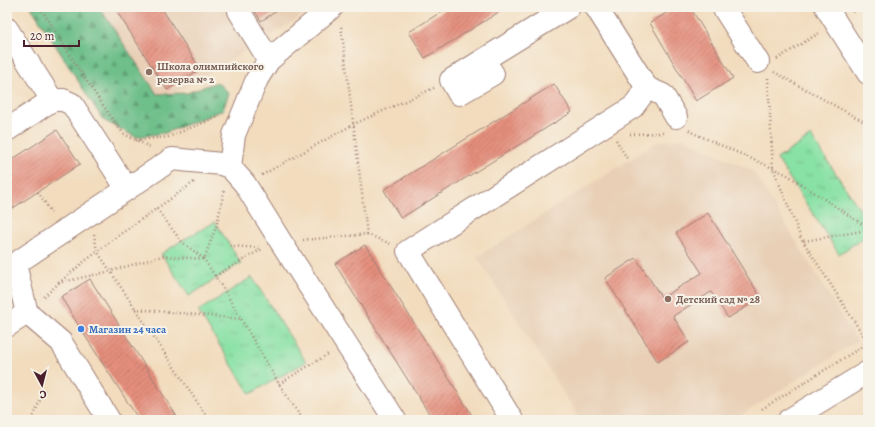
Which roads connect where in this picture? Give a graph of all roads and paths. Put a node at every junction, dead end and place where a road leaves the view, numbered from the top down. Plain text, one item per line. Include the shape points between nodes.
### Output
1 (40, 7) edge
2 (569, 7) edge
3 (596, 7) edge
4 (723, 7) edge
5 (239, 11) dead end
6 (337, 15) edge
7 (830, 15) edge
8 (7, 29) edge
9 (269, 60) junction
10 (763, 65) junction
11 (868, 73) edge
12 (451, 80) joint
13 (647, 88) junction
14 (52, 100) junction
15 (225, 114) dead end
16 (354, 124) junction
17 (868, 124) edge
18 (676, 127) junction
19 (7, 130) edge
20 (691, 132) junction
21 (628, 134) dead end
22 (136, 140) junction
23 (172, 159) junction
24 (230, 167) junction
25 (773, 168) junction
26 (195, 182) dead end
27 (245, 184) junction
28 (127, 189) junction
29 (38, 192) dead end
30 (157, 209) junction
31 (90, 214) junction
32 (868, 229) edge
33 (64, 232) junction
34 (804, 241) junction
35 (272, 245) junction
36 (230, 246) dead end
37 (98, 251) junction
38 (204, 259) junction
39 (11, 262) edge
40 (240, 262) dead end
41 (111, 271) junction
42 (215, 276) junction
43 (58, 283) junction
44 (135, 309) junction
45 (27, 313) junction
46 (241, 319) junction
47 (7, 326) edge
48 (868, 343) edge
49 (309, 366) dead end
50 (868, 372) edge
51 (279, 384) junction
52 (45, 388) dead end
53 (762, 409) dead end
54 (32, 420) edge
55 (109, 420) edge
56 (209, 420) edge
57 (303, 420) edge
58 (395, 420) edge
59 (512, 420) edge
60 (789, 420) edge

1 - 22 path via 117,126 124,134
2 - 12 lane
3 - 13 lane
4 - 10 lane
5 - 9 lane
6 - 9 lane
6 - 16 path
7 - 10 path via 770,64
7 - 11 lane
8 - 14 lane
9 - 24 lane via 257,79 234,134
10 - 17 path
10 - 25 path
12 - 16 path
13 - 18 lane via 663,95
13 - 59 lane via 633,107 408,251
14 - 19 lane
14 - 28 lane via 63,100 72,104
15 - 22 path via 168,137
16 - 27 path
16 - 35 path via 368,234
18 - 20 path
18 - 20 path
18 - 21 path
20 - 25 path
22 - 23 path
23 - 24 lane
23 - 28 lane
24 - 27 lane
24 - 38 path via 217,224
25 - 32 path
25 - 34 path
26 - 30 path
27 - 35 lane
28 - 31 lane
29 - 33 path
30 - 37 path
30 - 38 path via 181,242
31 - 33 lane
31 - 37 path
32 - 34 path
33 - 39 lane
34 - 48 path
35 - 36 path
35 - 58 lane
37 - 41 path
37 - 43 path
38 - 41 path via 162,256
38 - 42 path
39 - 45 lane
40 - 42 path
41 - 43 path
41 - 44 path
42 - 46 path
43 - 45 path
44 - 46 path
44 - 56 path
45 - 47 lane
45 - 55 lane via 61,342
46 - 51 path
48 - 53 path
49 - 51 path
50 - 60 lane
51 - 57 path
52 - 54 path

